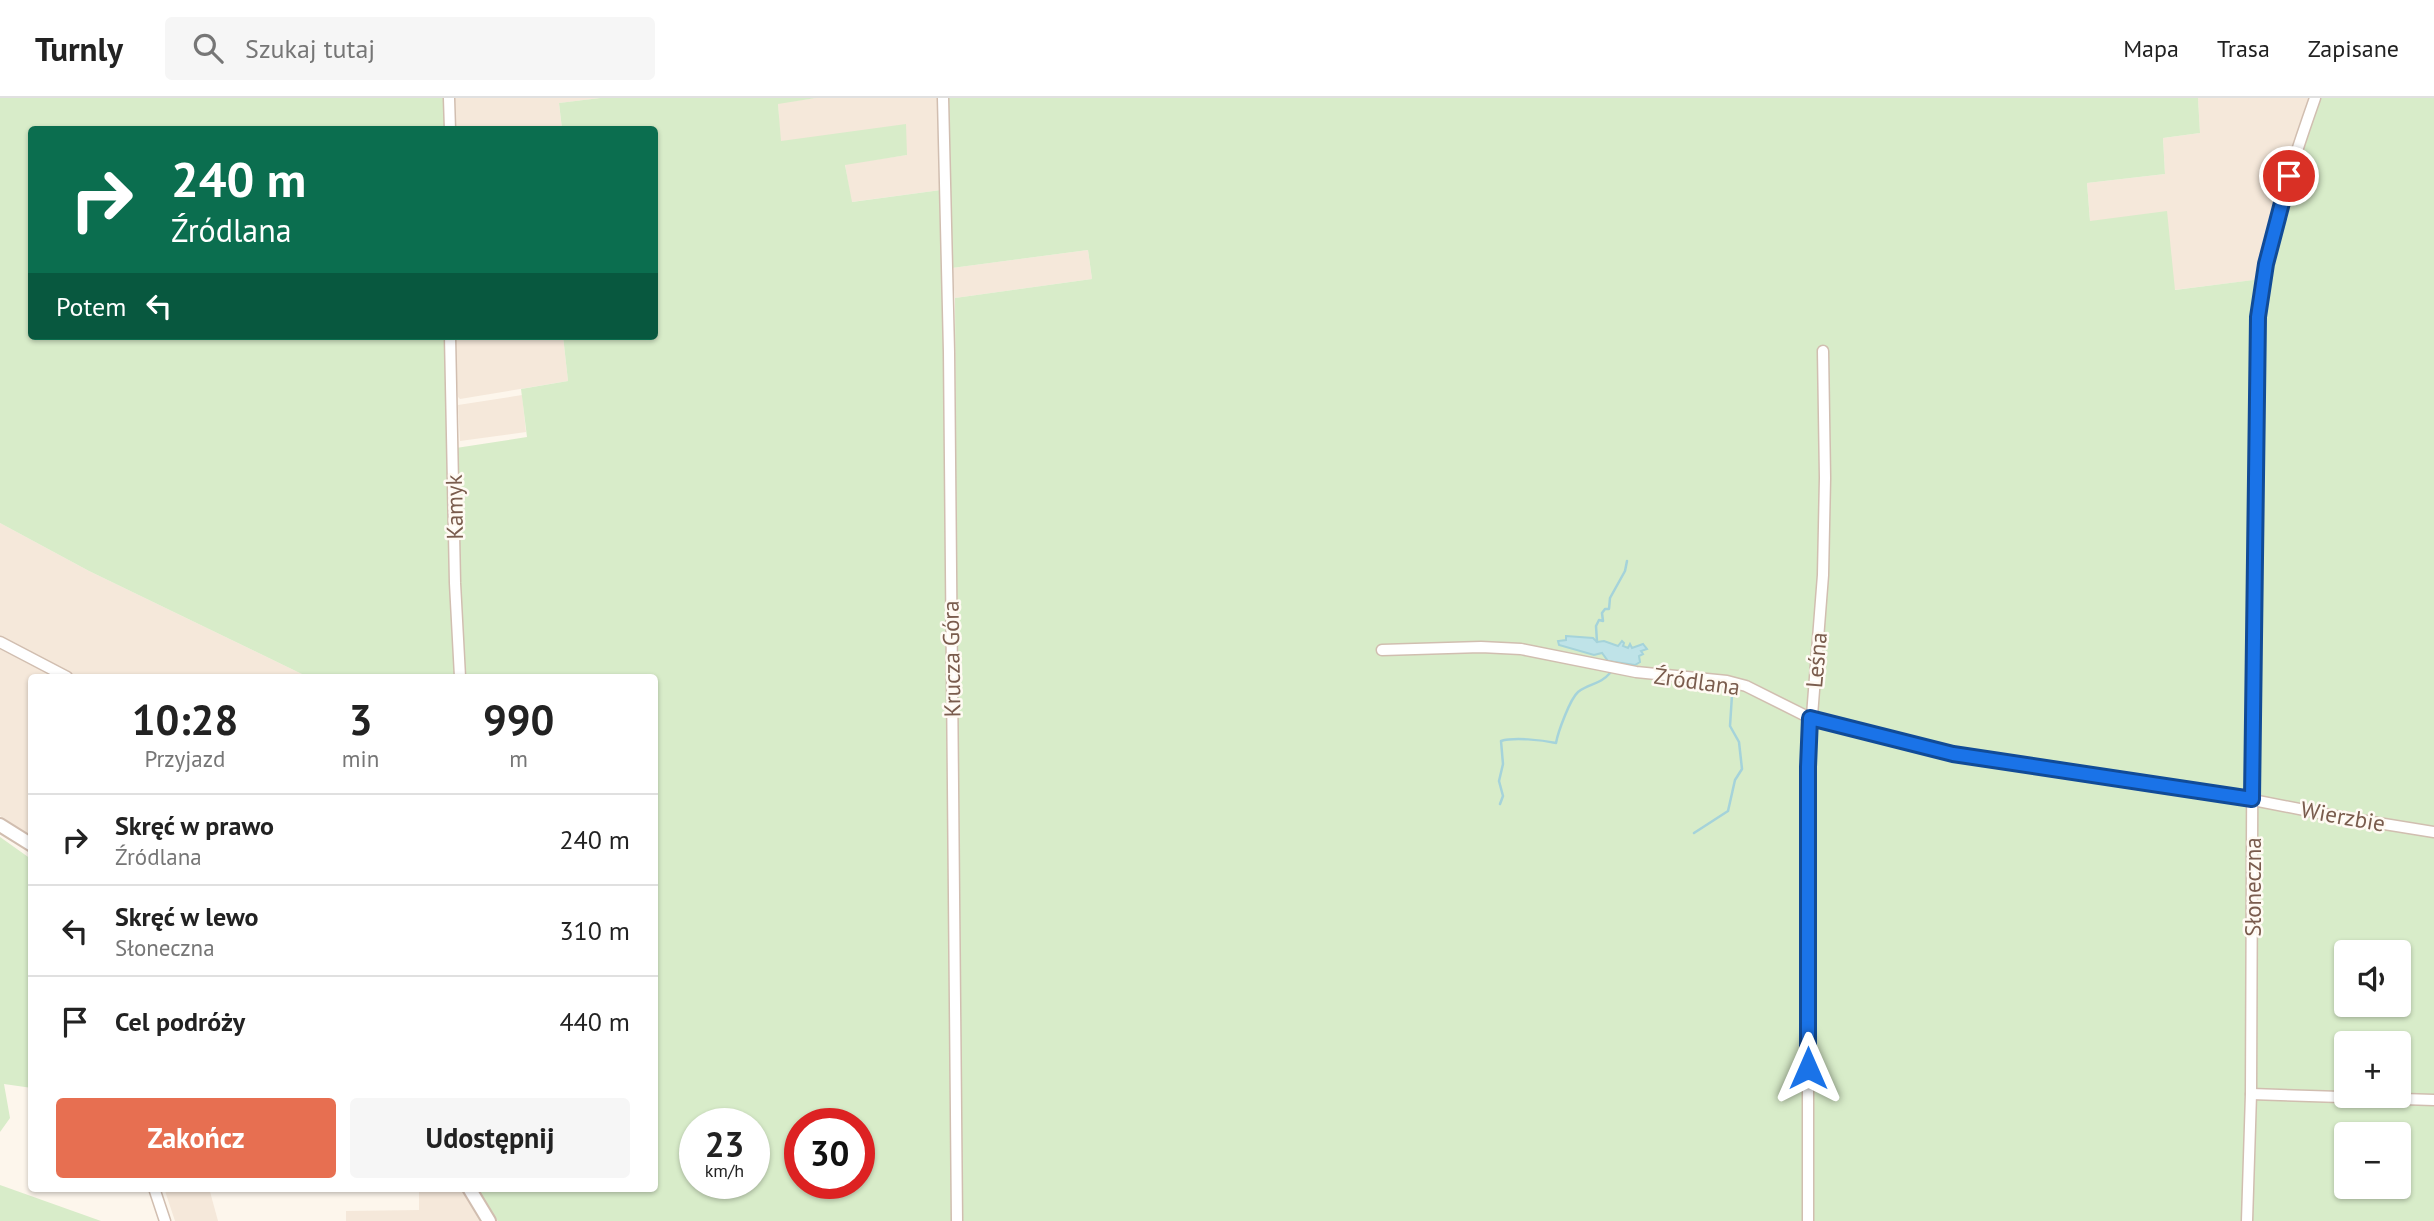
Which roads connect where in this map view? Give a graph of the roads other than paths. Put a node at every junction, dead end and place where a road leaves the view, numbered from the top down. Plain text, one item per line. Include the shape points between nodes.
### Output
1 (449, 98) edge
2 (943, 98) edge
3 (2315, 98) edge
4 (450, 126) edge
5 (450, 340) edge
6 (1823, 351) dead end
7 (0, 642) edge
8 (1382, 650) dead end
9 (61, 674) edge
10 (460, 674) edge
11 (1810, 718) junction
12 (2252, 799) junction
13 (0, 825) edge
14 (2434, 832) edge
15 (28, 842) edge
16 (2251, 1094) junction
17 (2434, 1100) edge
18 (155, 1192) edge
19 (471, 1192) edge
20 (165, 1221) edge
21 (489, 1221) edge
22 (957, 1221) edge
23 (1808, 1221) edge
24 (2247, 1221) edge

1 - 4 street
2 - 22 street, Krucza Góra
3 - 12 street, Słoneczna via 2270,243 2258,317
5 - 10 street, Kamyk
6 - 11 street, Leśna via 1823,575
7 - 9 street
8 - 11 street, Źródlana via 1521,649 1636,672 1727,681
11 - 12 street, Źródlana via 1953,754
11 - 23 street, Leśna
12 - 14 street, Wierzbie
12 - 16 street, Słoneczna
13 - 15 street
16 - 17 street
16 - 24 street, Słoneczna
18 - 20 street
19 - 21 street

